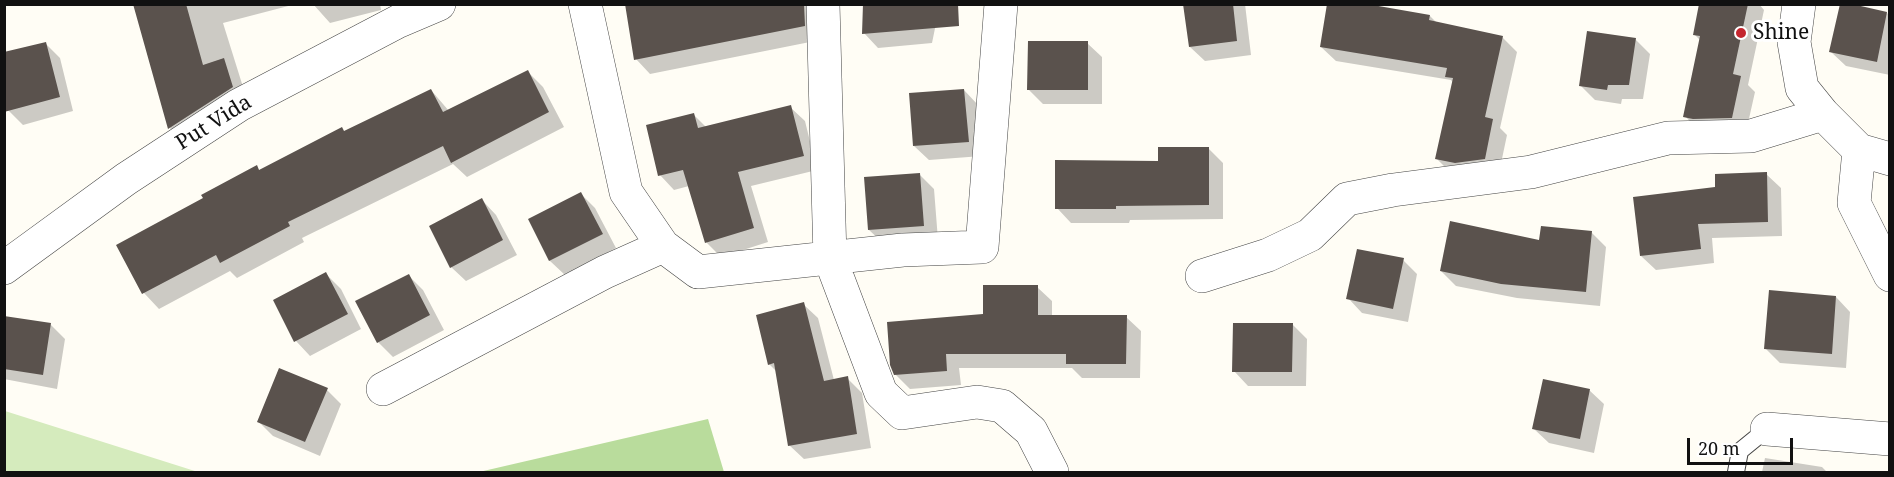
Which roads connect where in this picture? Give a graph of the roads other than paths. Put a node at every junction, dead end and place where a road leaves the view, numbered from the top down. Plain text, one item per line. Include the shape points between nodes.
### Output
1 (439, 4) edge
2 (585, 4) edge
3 (823, 4) edge
4 (1001, 4) edge
5 (1798, 4) edge
6 (1823, 114) junction
7 (1874, 154) edge
8 (663, 246) junction
9 (830, 258) junction
10 (4, 268) edge
11 (1890, 275) edge
12 (1202, 276) dead end
13 (383, 389) dead end
14 (1767, 429) joint
15 (1890, 439) edge
16 (1052, 472) edge
17 (1736, 472) edge

1 - 10 street, Put Vida via 239,105 126,179
2 - 8 street via 626,192
3 - 9 street
4 - 9 street via 982,247
5 - 6 street via 1794,42 1802,88
6 - 7 street
6 - 12 street via 1751,136 1668,138 1531,172 1347,199 1310,235 1268,255
7 - 11 street via 1854,203
8 - 9 street via 698,272
8 - 13 street via 605,272
9 - 16 street via 881,393 902,413 977,402 1002,406 1031,431
14 - 15 street
14 - 17 lane via 1740,451

